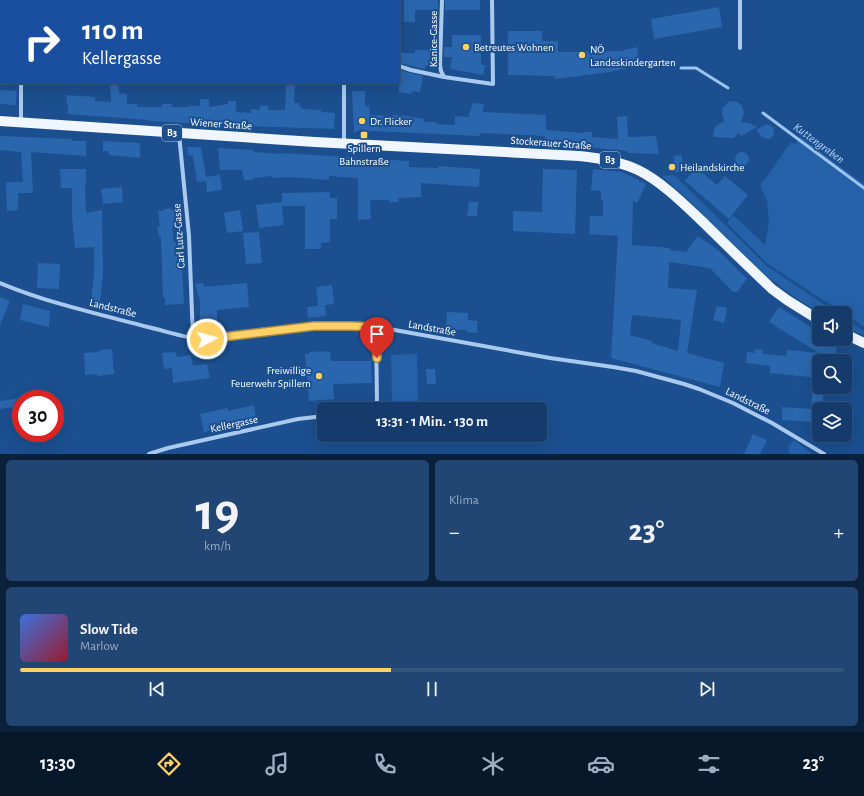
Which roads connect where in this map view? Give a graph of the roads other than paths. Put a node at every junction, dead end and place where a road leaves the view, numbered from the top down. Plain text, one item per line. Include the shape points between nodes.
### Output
1 (442, 0) edge
2 (492, 0) edge
3 (740, 0) edge
4 (740, 48) dead end
5 (400, 66) edge
6 (444, 77) junction
7 (21, 84) edge
8 (344, 84) edge
9 (0, 122) edge
10 (21, 123) junction
11 (179, 133) junction
12 (344, 143) junction
13 (0, 283) edge
14 (812, 315) edge
15 (376, 327) junction
16 (852, 337) edge
17 (193, 338) junction
18 (864, 343) edge
19 (377, 402) edge
20 (317, 417) edge
21 (149, 454) edge
22 (824, 454) edge

1 - 6 street, Kanice-Gasse via 440,65
2 - 6 street, Kanice-Gasse via 493,84
3 - 4 street
5 - 6 street, Kanice-Gasse
7 - 10 street
8 - 12 street
9 - 10 main road, Wiener Straße / B3
10 - 11 main road, Wiener Straße / B3
11 - 12 main road, Wiener Straße / B3
11 - 17 street, Carl Lutz-Gasse via 189,236
12 - 14 main road, Stockerauer Straße / B3 via 579,156 611,160 626,165 648,175 672,194 772,289
13 - 17 street, Landstraße via 58,304
15 - 17 street, Landstraße via 314,326 218,338
15 - 19 street
15 - 22 street, Landstraße via 636,371 669,380 734,403
16 - 18 main road
20 - 21 street, Kellergasse via 238,432

